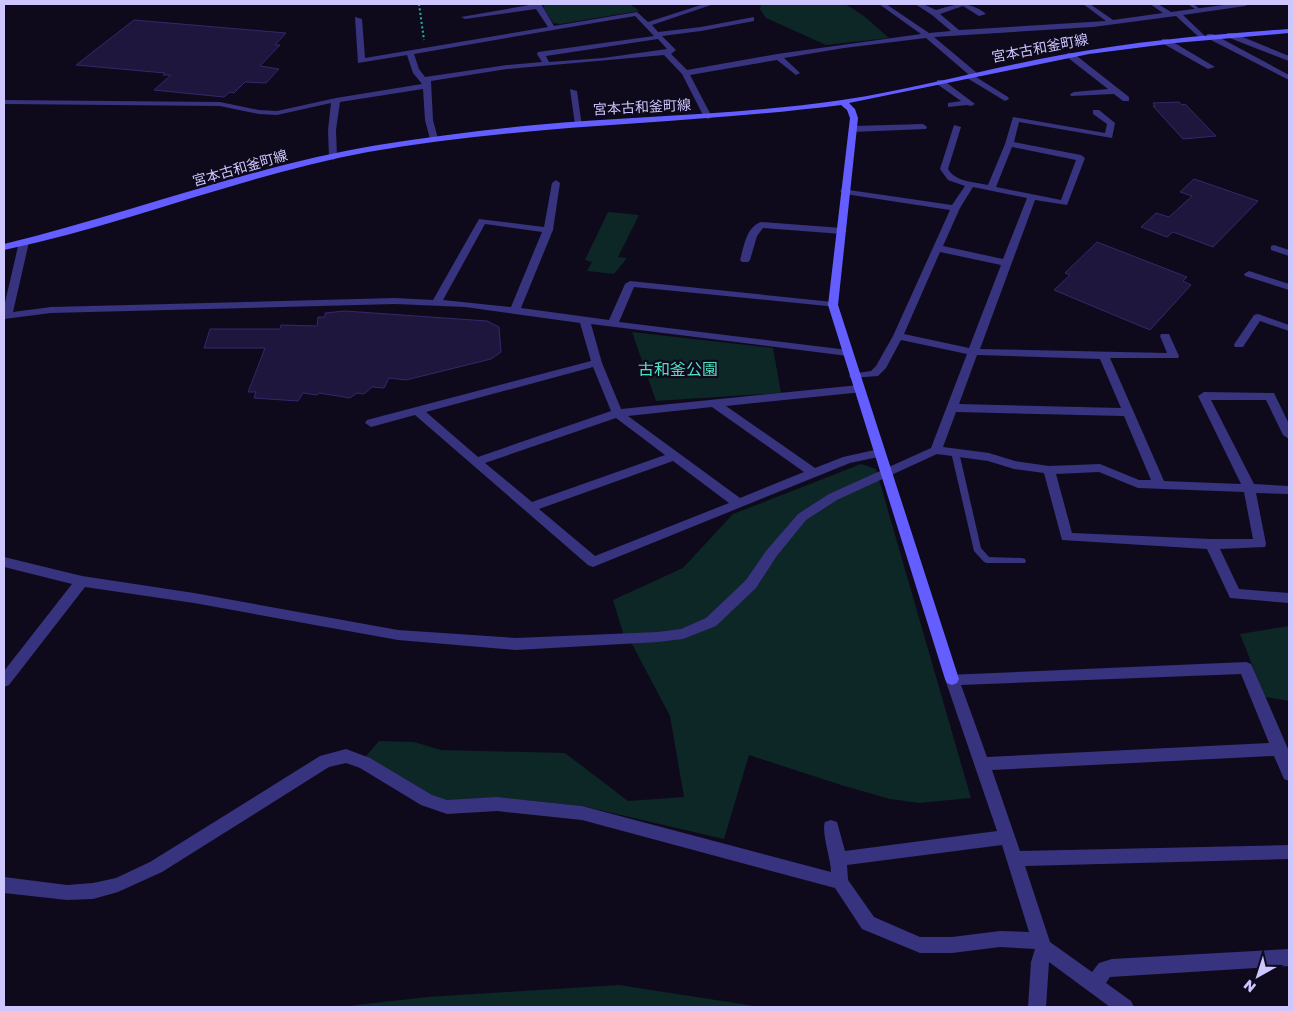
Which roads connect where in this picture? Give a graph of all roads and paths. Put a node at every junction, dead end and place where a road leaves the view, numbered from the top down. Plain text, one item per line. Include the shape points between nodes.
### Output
1 (419, 4) edge
2 (710, 4) edge
3 (882, 4) edge
4 (918, 4) edge
5 (961, 4) edge
6 (965, 4) edge
7 (1086, 4) edge
8 (1154, 4) edge
9 (1190, 4) edge
10 (1246, 4) edge
11 (538, 5) edge
12 (1201, 11) junction
13 (934, 14) junction
14 (982, 14) dead end
15 (1175, 15) junction
16 (465, 17) dead end
17 (358, 19) dead end
18 (751, 19) dead end
19 (1112, 23) junction
20 (648, 24) junction
21 (552, 28) junction
22 (1289, 31) edge
23 (957, 32) junction
24 (658, 35) junction
25 (1230, 35) junction
26 (928, 36) junction
27 (1210, 36) junction
28 (1201, 37) junction
29 (1165, 41) junction
30 (424, 50) junction
31 (410, 52) junction
32 (666, 53) junction
33 (1070, 55) junction
34 (778, 56) junction
35 (1289, 58) edge
36 (546, 63) junction
37 (1211, 67) dead end
38 (685, 73) junction
39 (796, 73) dead end
40 (972, 75) junction
41 (1289, 78) edge
42 (940, 82) junction
43 (427, 84) junction
44 (573, 91) dead end
45 (1116, 91) junction
46 (1074, 94) dead end
47 (1005, 99) dead end
48 (1126, 99) dead end
49 (336, 100) junction
50 (4, 102) edge
51 (843, 102) junction
52 (951, 105) dead end
53 (1096, 112) dead end
54 (708, 117) junction
55 (580, 125) junction
56 (923, 127) dead end
57 (957, 127) dead end
58 (853, 129) junction
59 (434, 139) junction
60 (1009, 144) junction
61 (333, 156) junction
62 (556, 183) dead end
63 (970, 184) junction
64 (991, 188) junction
65 (845, 191) junction
66 (1032, 196) junction
67 (955, 208) junction
68 (548, 230) junction
69 (842, 230) junction
70 (24, 242) junction
71 (4, 247) edge
72 (937, 248) junction
73 (1274, 248) dead end
74 (1289, 253) edge
75 (745, 260) dead end
76 (1006, 263) junction
77 (1249, 274) dead end
78 (1289, 287) edge
79 (436, 303) junction
80 (833, 305) junction
81 (514, 311) junction
82 (5, 316) edge
83 (584, 320) junction
84 (613, 324) junction
85 (1289, 328) edge
86 (898, 336) junction
87 (1166, 336) dead end
88 (1239, 345) dead end
89 (848, 352) junction
90 (973, 352) junction
91 (1104, 356) junction
92 (597, 363) junction
93 (856, 376) junction
94 (859, 389) junction
95 (714, 403) junction
96 (952, 408) junction
97 (416, 410) junction
98 (1128, 412) junction
99 (616, 413) junction
100 (371, 423) dead end
101 (1289, 435) edge
102 (936, 450) junction
103 (955, 452) junction
104 (879, 454) junction
105 (674, 456) junction
106 (476, 462) junction
107 (1049, 470) junction
108 (886, 473) junction
109 (815, 474) junction
110 (1159, 484) junction
111 (1249, 488) junction
112 (1289, 490) edge
113 (739, 504) junction
114 (530, 508) junction
115 (1212, 544) junction
116 (4, 562) edge
117 (1022, 562) dead end
118 (82, 581) junction
119 (1289, 598) edge
120 (952, 680) junction
121 (4, 681) edge
122 (1280, 749) junction
123 (981, 764) junction
124 (1289, 774) edge
125 (831, 827) dead end
126 (1007, 838) junction
127 (1289, 852) edge
128 (839, 859) junction
129 (1015, 859) junction
130 (840, 882) junction
131 (4, 885) edge
132 (1042, 945) junction
133 (1289, 957) edge
134 (1094, 985) junction
135 (1037, 1007) edge
136 (1125, 1007) edge

1 - 30 path
2 - 20 street
3 - 26 street
4 - 13 street
5 - 13 street
6 - 14 street
7 - 19 street
8 - 15 street
9 - 12 lane
10 - 12 street
11 - 16 street
11 - 21 street
12 - 15 street
13 - 23 street
15 - 19 street
15 - 28 street
17 - 31 street via 360,61
18 - 24 street
19 - 23 street
20 - 21 street via 637,14
20 - 24 street
21 - 30 street
22 - 25 street, 宮本古和釜町線
23 - 26 street
24 - 32 street via 672,50
24 - 36 street via 541,54
25 - 27 street, 宮本古和釜町線
25 - 35 street
26 - 34 street
26 - 40 street
27 - 28 street, 宮本古和釜町線
27 - 41 street
28 - 29 street, 宮本古和釜町線
29 - 33 street, 宮本古和釜町線
29 - 37 street
30 - 31 street
31 - 43 street via 420,78
32 - 36 street
32 - 38 street
33 - 40 street, 宮本古和釜町線
33 - 45 street
34 - 38 street
34 - 39 street
36 - 43 street via 435,77
38 - 54 street
40 - 42 street, 宮本古和釜町線
40 - 47 street
42 - 51 street, 宮本古和釜町線
42 - 52 street via 970,103
43 - 49 street
43 - 59 street via 429,120
44 - 55 street
45 - 46 street
45 - 48 street
49 - 50 street via 267,114 220,104
49 - 61 street
51 - 54 street, 宮本古和釜町線
51 - 58 street via 854,114
53 - 60 street via 1111,123 1109,136 1016,118
54 - 55 street, 宮本古和釜町線
55 - 59 street, 宮本古和釜町線
56 - 58 street
57 - 63 street via 945,174
58 - 65 street
59 - 61 street, 宮本古和釜町線
60 - 64 street
60 - 66 street via 1082,158 1064,203
61 - 70 street, 宮本古和釜町線
62 - 68 street
63 - 64 street
63 - 67 street
64 - 66 street
65 - 67 street
65 - 69 street
66 - 76 street
67 - 72 street
68 - 79 street via 482,221
68 - 81 street
69 - 75 street via 761,225 752,234
69 - 80 street
70 - 71 street, 宮本古和釜町線
70 - 82 street
72 - 76 street
72 - 86 street
73 - 74 street
76 - 90 street
77 - 78 street
79 - 81 street
79 - 82 street via 395,301 140,307 51,310
80 - 84 street via 630,284
80 - 89 street
81 - 83 street
83 - 84 street
83 - 92 street
84 - 89 street
85 - 88 street via 1258,317
86 - 90 street
86 - 93 street via 874,374
87 - 91 street via 1174,356
89 - 93 street
90 - 91 street
90 - 96 street
91 - 98 street
92 - 97 street
92 - 99 street
93 - 94 street
94 - 95 street
94 - 104 street
95 - 99 street
95 - 109 street
96 - 98 street
96 - 102 street
97 - 100 street
97 - 106 street
98 - 110 street
99 - 105 street
99 - 106 street
101 - 111 street via 1270,396 1204,396
102 - 103 street
102 - 108 street
103 - 107 street
103 - 117 lane via 977,549 987,560
104 - 108 street
104 - 109 street via 847,460
105 - 113 street
105 - 114 street
106 - 114 street
107 - 110 street via 1100,468 1138,484
107 - 115 street via 1067,537
108 - 118 street via 833,497 802,517 751,584 728,608 711,622 683,634 516,644 398,635
108 - 120 street
109 - 113 street
110 - 111 street
111 - 112 street
111 - 115 street via 1260,544
113 - 114 street via 593,562
115 - 119 street via 1235,594
116 - 118 street
118 - 121 street
120 - 122 street via 1246,668
120 - 123 street
122 - 123 street
122 - 124 street
123 - 126 street
125 - 128 street
126 - 128 street
126 - 129 street
127 - 129 street
128 - 130 street
129 - 132 street
130 - 131 street via 582,813 497,804 447,807 427,800 346,756 325,761 156,867 104,889 56,893
130 - 132 street via 868,922 920,945 1000,939
132 - 134 street
132 - 135 street
133 - 134 street via 1105,969
134 - 136 street

